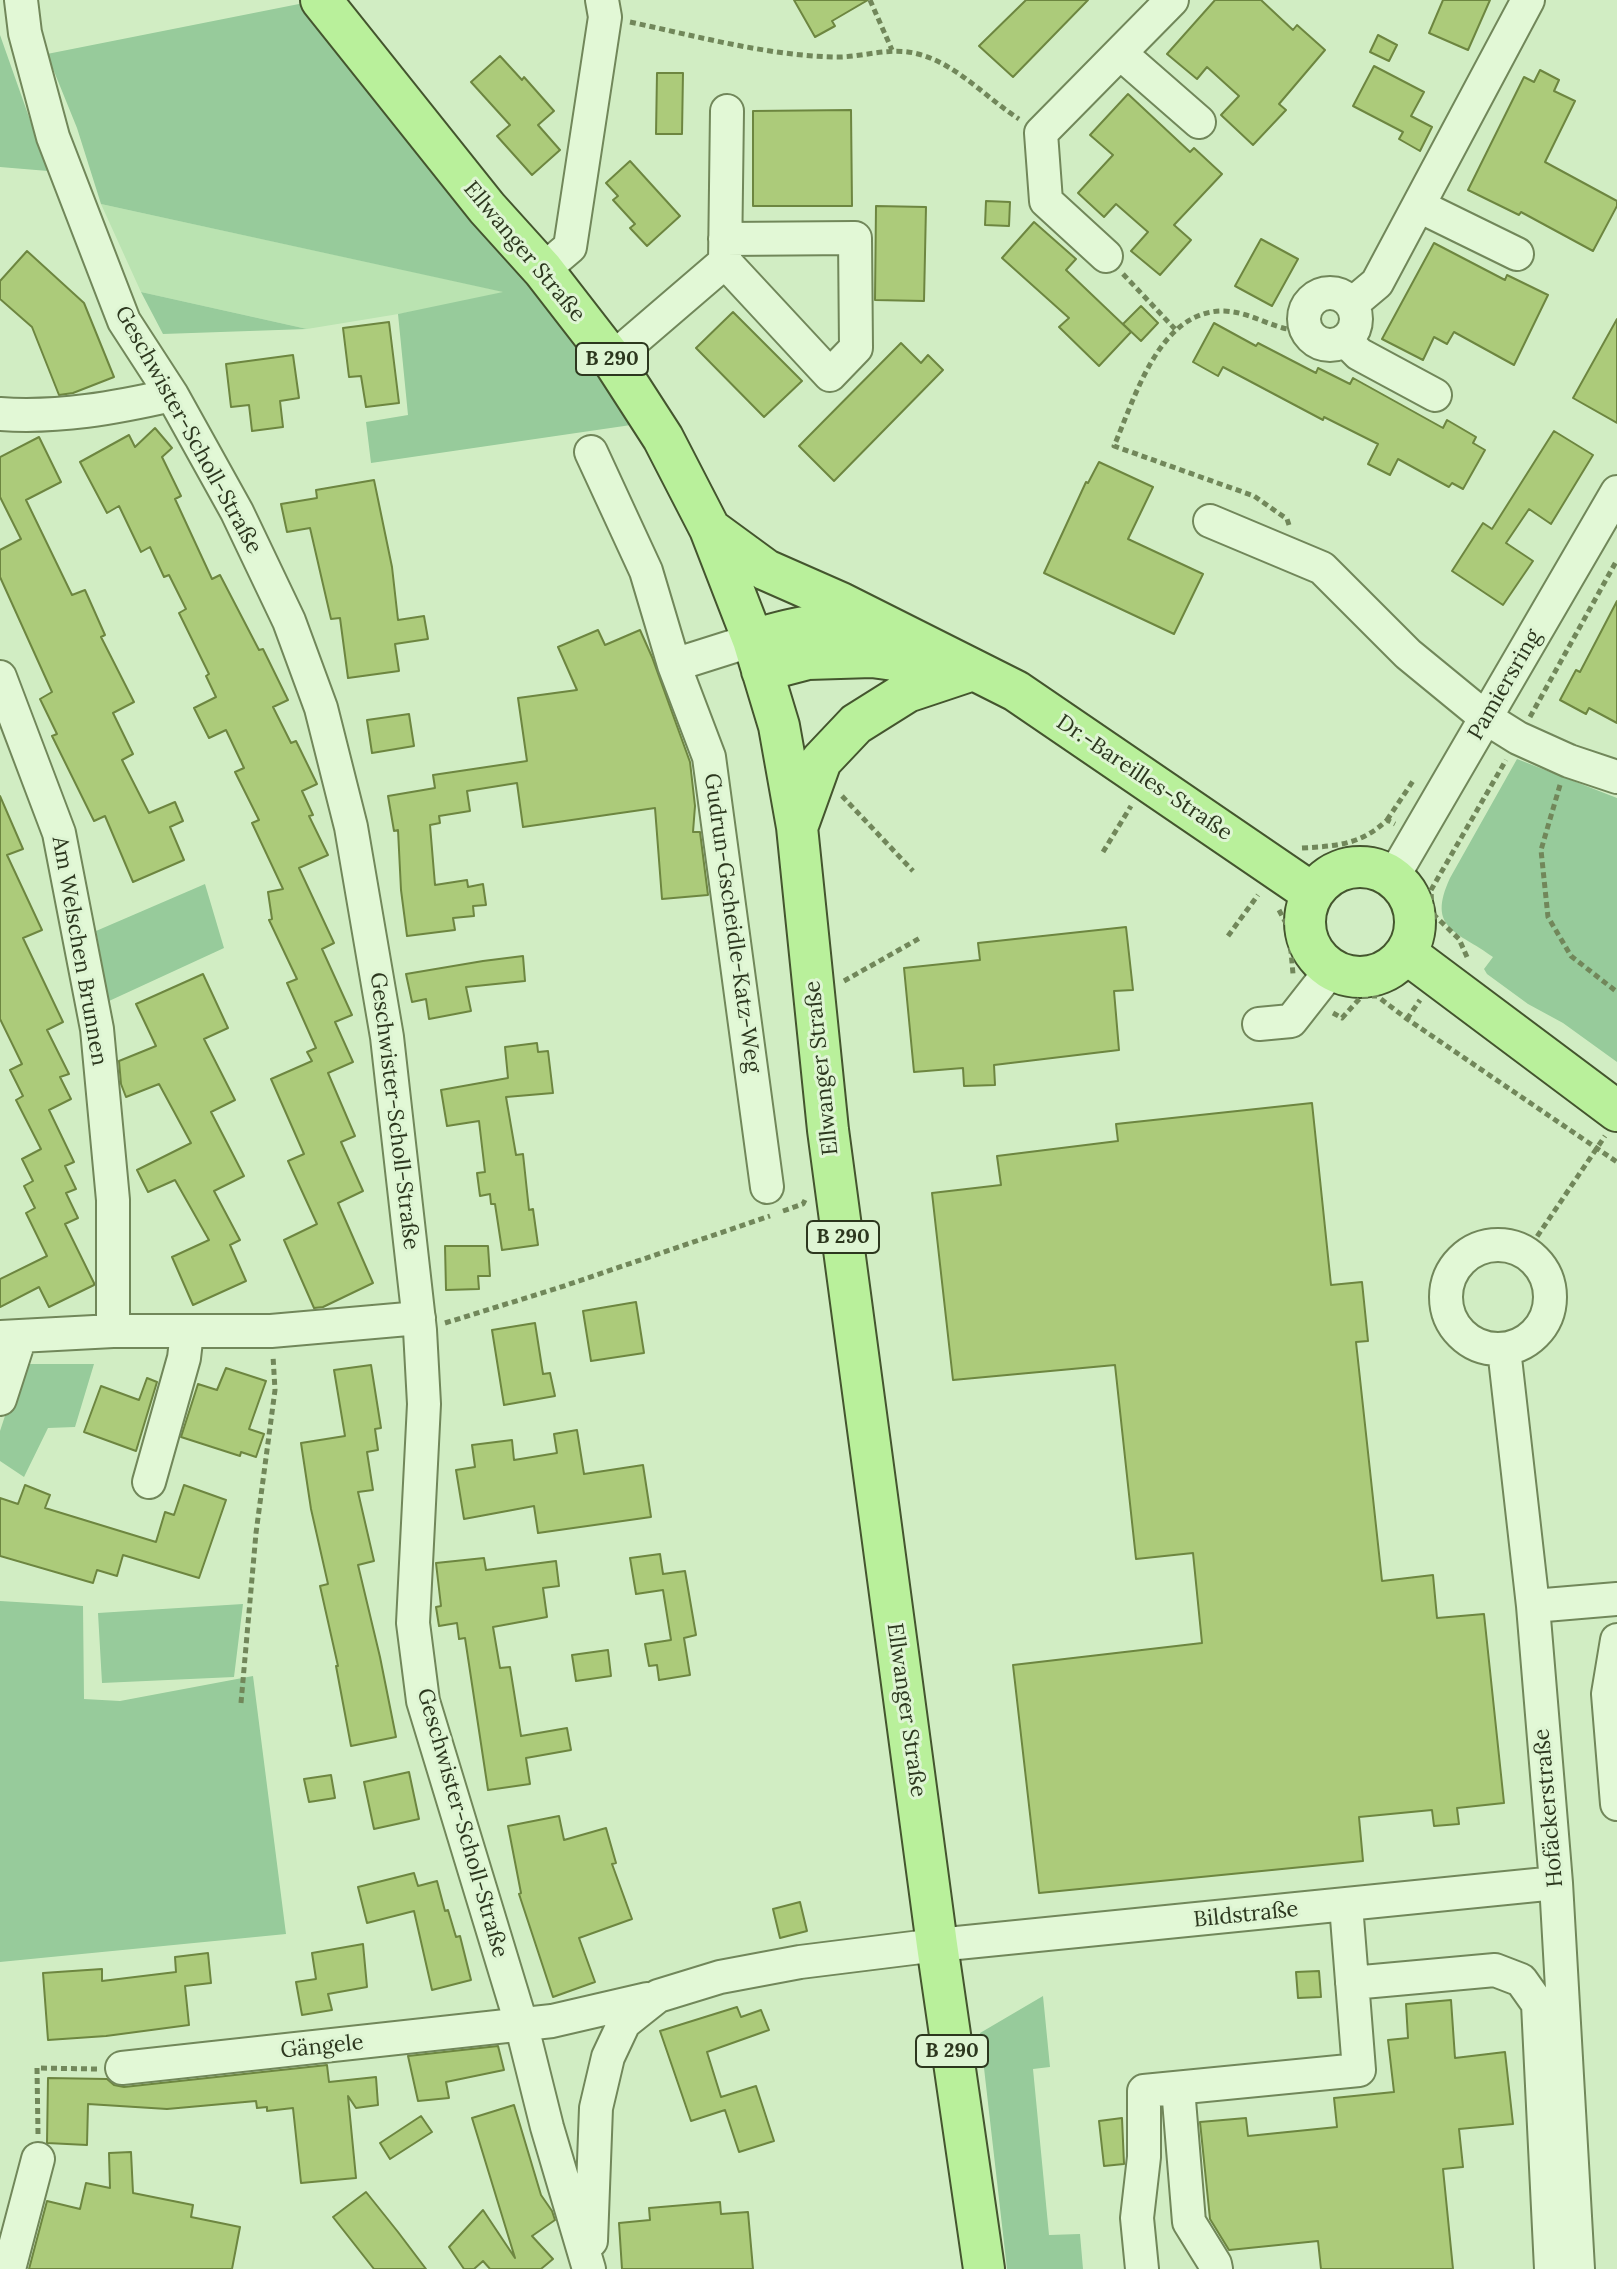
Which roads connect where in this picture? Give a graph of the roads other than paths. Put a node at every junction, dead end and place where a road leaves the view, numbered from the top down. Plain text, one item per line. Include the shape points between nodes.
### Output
1 (21, 0) edge
2 (321, 0) edge
3 (1172, 0) edge
4 (1528, 0) edge
5 (604, 9) edge
6 (1120, 53) junction
7 (727, 111) dead end
8 (1199, 122) dead end
9 (1419, 206) junction
10 (725, 251) junction
11 (1517, 254) dead end
12 (1106, 256) road end
13 (543, 270) junction
14 (1352, 304) junction
15 (1345, 340) junction
16 (612, 359) junction
17 (172, 395) junction
18 (1435, 395) dead end
19 (0, 414) edge
20 (591, 452) dead end
21 (1617, 492) edge
22 (1210, 521) dead end
23 (710, 529) junction
24 (912, 639) junction
25 (758, 656) junction
26 (674, 665) junction
27 (973, 670) junction
28 (0, 677) edge
29 (1486, 718) junction
30 (1617, 777) edge
31 (797, 827) junction
32 (1393, 877) junction
33 (1312, 893) junction
34 (1406, 953) junction
35 (1311, 987) junction
36 (1259, 1024) dead end
37 (1614, 1120) edge
38 (767, 1187) dead end
39 (420, 1324) junction
40 (113, 1331) junction
41 (187, 1332) junction
42 (10, 1337) edge
43 (1504, 1349) junction
44 (0, 1399) edge
45 (149, 1482) dead end
46 (1617, 1599) edge
47 (1533, 1606) junction
48 (1617, 1640) edge
49 (1617, 1804) edge
50 (1556, 1883) junction
51 (1346, 1905) junction
52 (937, 1945) junction
53 (1352, 1983) junction
54 (658, 1996) junction
55 (521, 2023) junction
56 (122, 2068) road end
57 (1178, 2088) junction
58 (38, 2159) road end
59 (9, 2269) edge
60 (590, 2269) edge
61 (984, 2269) edge
62 (1142, 2269) edge
63 (1216, 2269) edge
64 (1551, 2269) edge
65 (1578, 2269) edge

1 - 17 street, Geschwister-Scholl-Straße via 25,33 59,151 124,321
2 - 13 main road, Ellwanger Straße / B 290 via 477,197
3 - 6 street
4 - 9 street
5 - 13 street via 570,247
6 - 8 street
6 - 12 street via 1041,133 1046,201
7 - 10 street
9 - 11 street
9 - 14 street via 1377,283
10 - 10 street via 830,375 856,348 855,238
10 - 16 street
13 - 16 main road, Ellwanger Straße / B 290
14 - 15 street via 1356,319
14 - 15 street via 1331,293 1315,298 1305,313 1307,331 1321,343
15 - 18 street via 1359,354
16 - 23 main road, Ellwanger Straße / B 290 via 663,438
17 - 19 street via 106,410
17 - 39 street, Geschwister-Scholl-Straße via 289,621 321,708 351,827 387,1037
20 - 26 street, Gudrun-Gscheidle-Katz-Weg via 646,571
21 - 29 street, Pamiersring
22 - 29 street via 1322,568 1408,654
23 - 24 main road, Dr.-Bareilles-Straße via 766,570
23 - 25 main road, Ellwanger Straße / B 290
24 - 25 main road, Dr.-Bareilles-Straße via 861,625 799,625
24 - 27 main road, Dr.-Bareilles-Straße
25 - 26 street
25 - 27 main road, Dr.-Bareilles-Straße via 872,657
25 - 31 main road, Ellwanger Straße / B 290 via 779,726
26 - 38 street, Gudrun-Gscheidle-Katz-Weg via 709,757
27 - 31 main road via 907,692 856,724 821,761
27 - 33 main road, Dr.-Bareilles-Straße via 1016,691
28 - 40 street, Am Welschen Brunnen via 59,833 97,1029 113,1200
29 - 30 street via 1569,761
29 - 32 street, Pamiersring
31 - 52 main road, Ellwanger Straße / B 290 via 828,1130
32 - 33 main road via 1376,869 1349,868 1324,879
32 - 34 main road via 1405,889 1414,912
33 - 35 main road via 1304,927 1318,959
34 - 35 main road via 1381,974 1347,976
34 - 37 main road
35 - 36 street via 1291,1021
39 - 41 street
39 - 55 street, Geschwister-Scholl-Straße via 424,1404 413,1623 423,1701
40 - 41 street
40 - 42 street
41 - 45 street
42 - 44 street
43 - 43 street via 1472,1342 1459,1332 1446,1302 1453,1270 1464,1257 1494,1245 1526,1253 1546,1277 1550,1293 1549,1308 1533,1336
43 - 47 street, Hofäckerstraße
46 - 47 street
47 - 50 street, Hofäckerstraße
48 - 49 street via 1608,1694
50 - 51 street, Bildstraße
50 - 65 street, Hofäckerstraße
51 - 52 street, Bildstraße
51 - 53 street
52 - 54 street, Geschwister-Scholl-Straße via 800,1962 720,1977
52 - 61 main road, Ellwanger Straße / B 290
53 - 57 street via 1359,2070
53 - 64 street via 1495,1970 1521,1980 1538,2004
54 - 55 street, Gängele via 552,2021
54 - 60 street, Geschwister-Scholl-Straße via 624,2023 608,2057 596,2108
55 - 56 street, Gängele
55 - 60 street, Geschwister-Scholl-Straße
57 - 62 street via 1144,2091 1137,2218
57 - 63 street via 1189,2222
58 - 59 street

